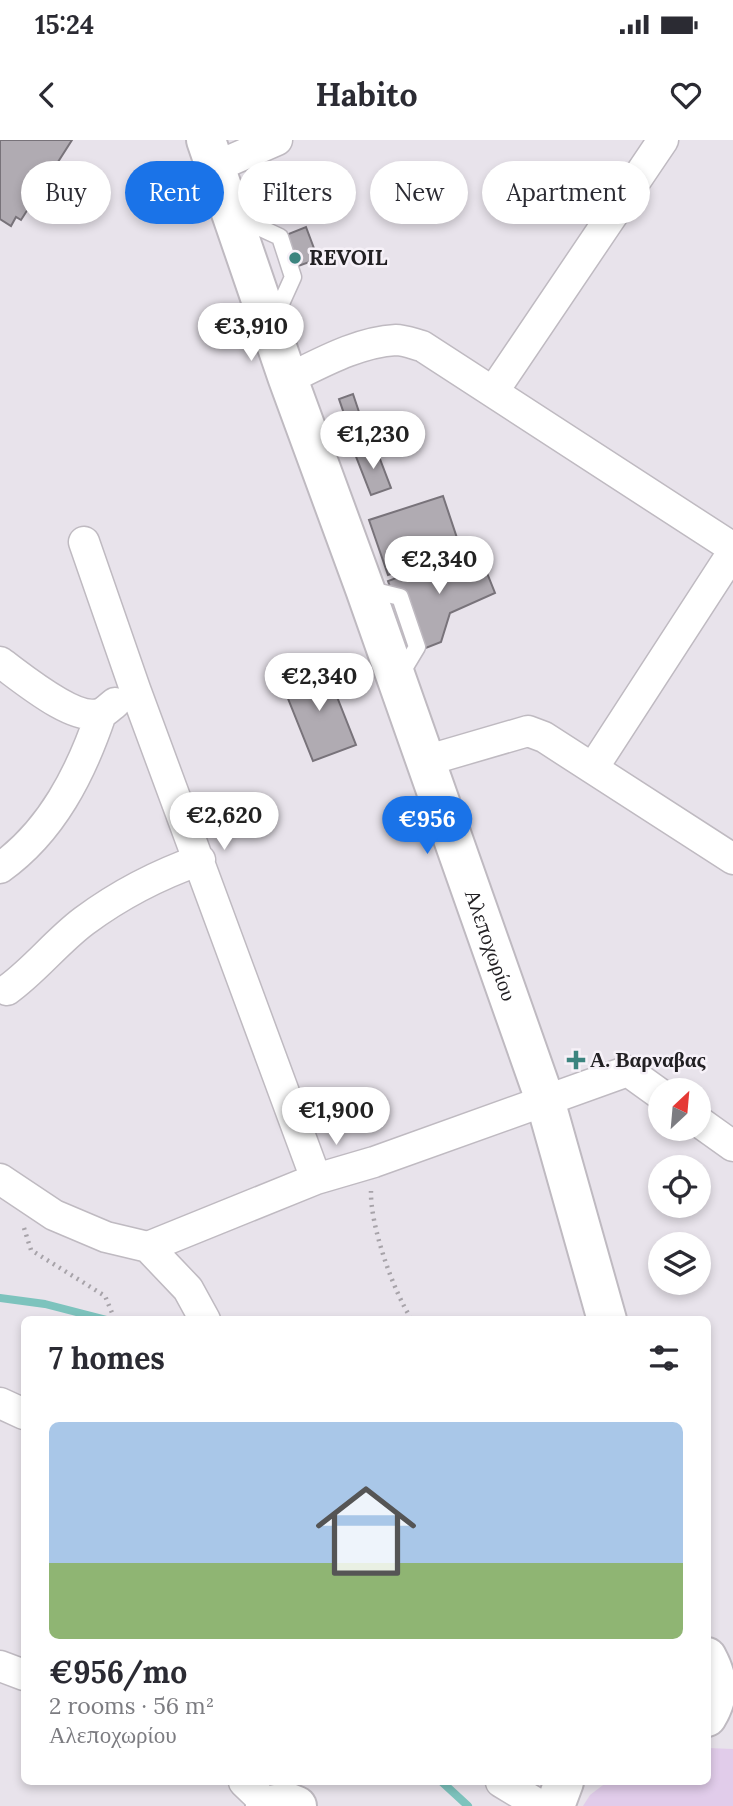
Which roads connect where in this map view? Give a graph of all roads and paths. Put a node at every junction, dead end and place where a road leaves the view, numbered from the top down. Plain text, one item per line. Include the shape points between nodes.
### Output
1 (277, 140) edge
2 (663, 140) edge
3 (210, 153) edge
4 (288, 379) junction
5 (493, 392) junction
6 (84, 542) dead end
7 (733, 550) edge
8 (0, 662) edge
9 (135, 688) junction
10 (101, 714) junction
11 (425, 761) junction
12 (593, 768) junction
13 (733, 859) edge
14 (200, 860) junction
15 (0, 868) edge
16 (2, 990) edge
17 (648, 1085) edge
18 (545, 1100) junction
19 (711, 1130) edge
20 (733, 1146) edge
21 (374, 1162) junction
22 (316, 1179) junction
23 (5, 1183) edge
24 (148, 1247) junction
25 (113, 1316) edge
26 (203, 1316) edge
27 (410, 1316) edge
28 (606, 1316) edge
29 (0, 1403) edge
30 (21, 1413) edge
31 (719, 1663) edge
32 (0, 1666) edge
33 (21, 1674) edge
34 (711, 1709) edge
35 (733, 1728) edge
36 (711, 1731) edge
37 (506, 1785) edge
38 (564, 1785) edge
39 (541, 1806) edge
40 (555, 1806) edge

1 - 3 street
2 - 5 street
3 - 4 main road, Αλεποχωρίου
4 - 5 street via 336,357 399,340 422,346
4 - 11 main road, Αλεποχωρίου
5 - 7 street
6 - 9 street
7 - 12 street
8 - 10 street via 79,714
9 - 10 street
9 - 14 street
10 - 15 street via 78,772 57,809 19,855
11 - 12 street via 528,731
11 - 18 main road, Αλεποχωρίου
12 - 13 street
14 - 16 street via 159,876 85,921 23,978
14 - 22 street
17 - 18 street via 628,1071
18 - 21 street
18 - 28 main road, Αλεποχωρίου
19 - 20 street
21 - 22 street
21 - 27 path via 370,1195 375,1222
22 - 24 street
23 - 24 street via 54,1215 106,1237
23 - 25 path via 31,1250 105,1296
24 - 26 street via 188,1289
29 - 30 street
31 - 34 main road
32 - 33 street
35 - 36 main road
37 - 39 street
38 - 40 main road

